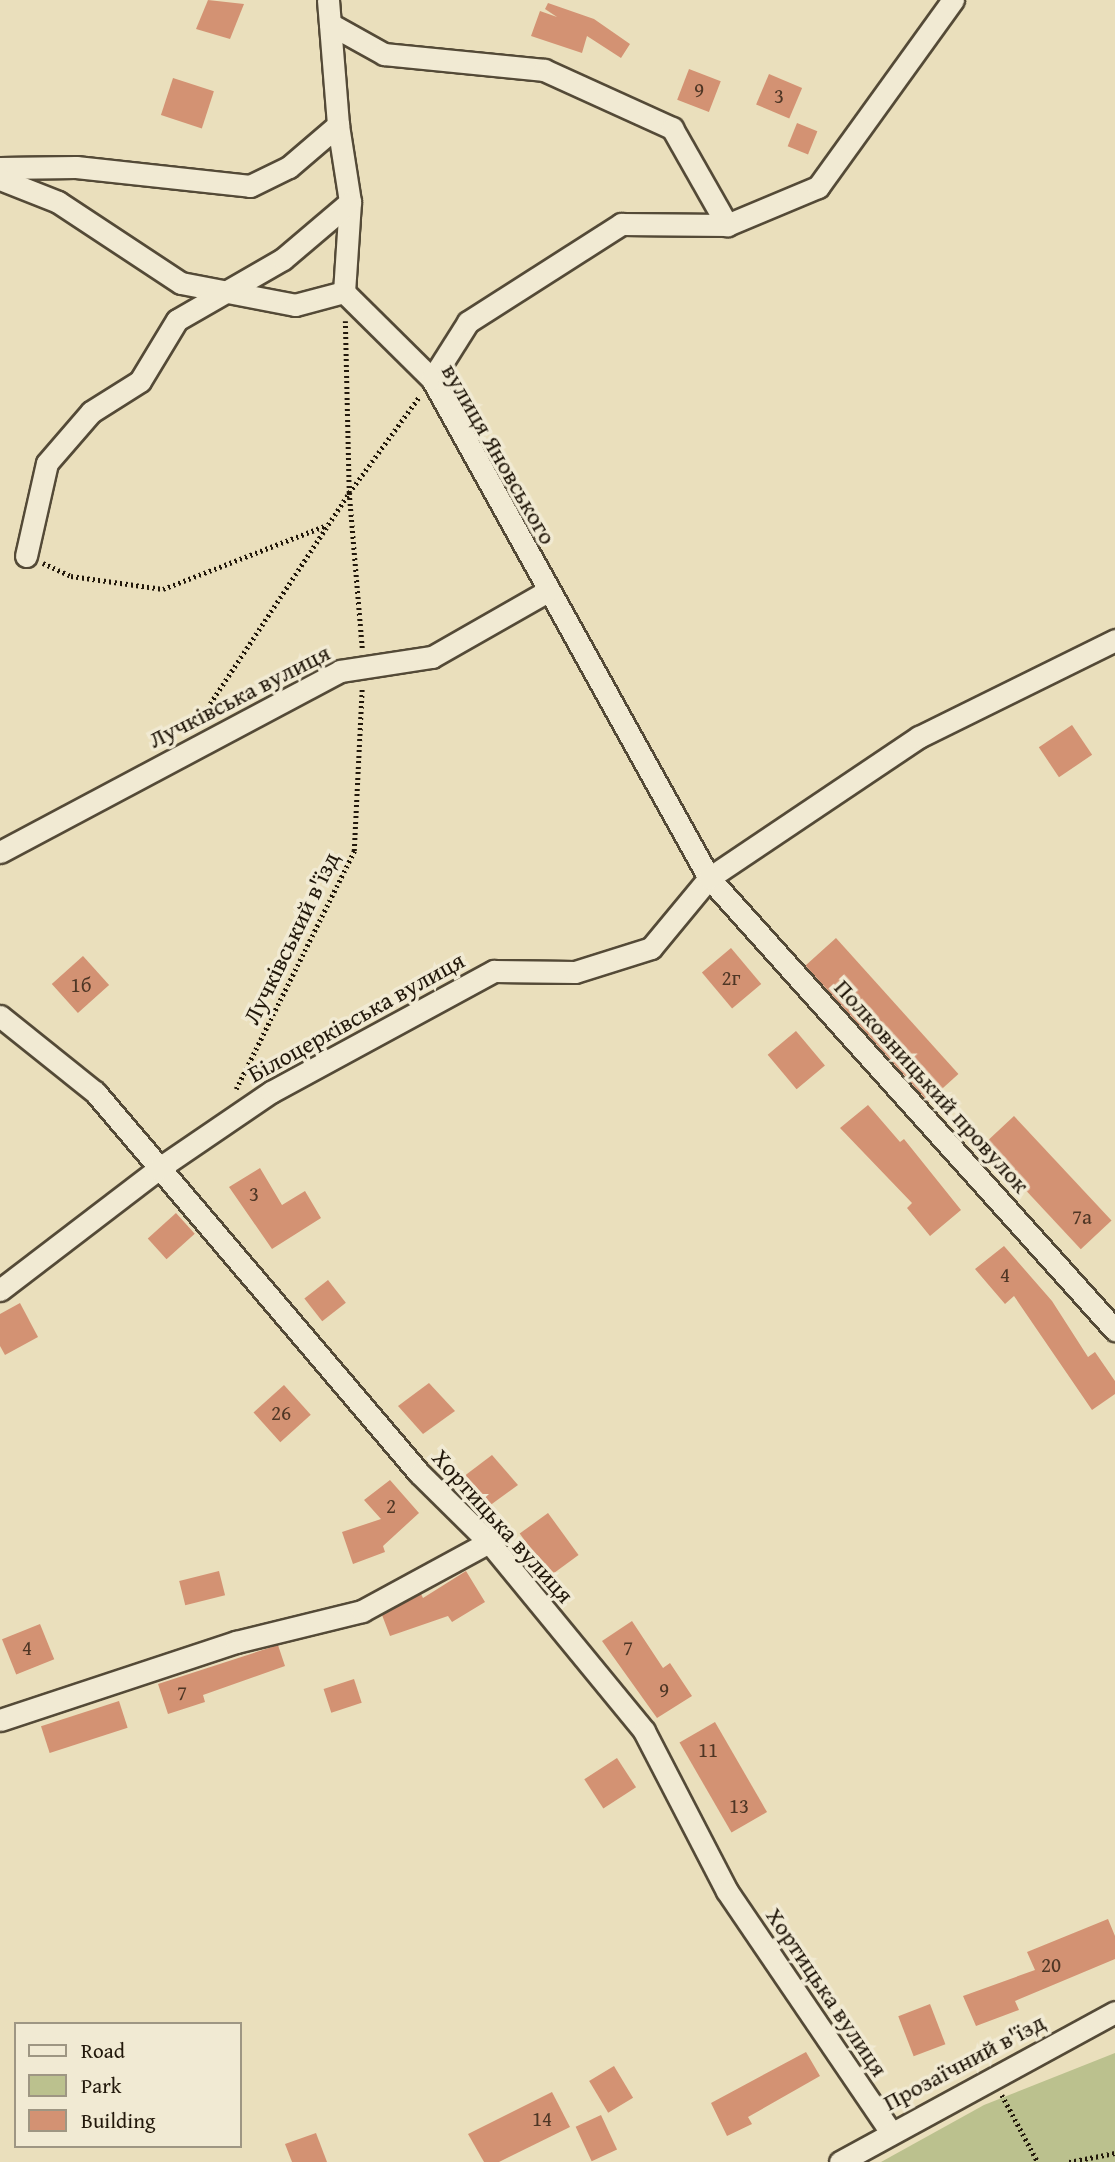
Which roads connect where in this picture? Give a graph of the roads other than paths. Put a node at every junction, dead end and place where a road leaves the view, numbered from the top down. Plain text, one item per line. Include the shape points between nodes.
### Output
1 (328, 0) edge
2 (953, 0) edge
3 (330, 24) junction
4 (338, 125) junction
5 (0, 168) edge
6 (0, 179) edge
7 (350, 202) junction
8 (727, 225) junction
9 (222, 291) junction
10 (344, 292) junction
11 (432, 379) junction
12 (26, 556) road end
13 (546, 592) junction
14 (1115, 640) edge
15 (0, 852) edge
16 (709, 878) junction
17 (0, 1016) edge
18 (158, 1170) junction
19 (0, 1290) edge
20 (1115, 1329) edge
21 (489, 1542) junction
22 (0, 1720) edge
23 (1115, 2012) edge
24 (890, 2131) junction
25 (840, 2162) edge

1 - 3 street
2 - 8 street via 818,187
3 - 4 street
3 - 8 street via 384,54 544,70 672,128
4 - 5 street via 289,167 250,186 76,167
4 - 7 street
6 - 9 street via 58,202 181,283
7 - 9 street via 283,259
7 - 10 street
8 - 11 street via 621,225 468,322
9 - 10 street via 295,305
9 - 12 street via 177,320 140,381 91,412 47,463
10 - 11 street, вулиця Яновського
11 - 13 street, вулиця Яновського
13 - 15 street, Лучківська вулиця via 432,657 340,671
13 - 16 street, вулиця Яновського
14 - 16 street, Білоцерківська вулиця via 919,737
16 - 18 street, Білоцерківська вулиця via 651,948 575,972 494,971 271,1092
16 - 20 street, Полковницький провулок
17 - 18 street, Хортицька вулиця via 95,1092
18 - 19 street, Білоцерківська вулиця
18 - 21 street, Хортицька вулиця via 241,1260 418,1473
21 - 22 street via 362,1611 236,1642
21 - 24 street, Хортицька вулиця via 644,1731 727,1891
23 - 24 street, Прозаїчний в'їзд
24 - 25 street, Прозаїчний в'їзд

